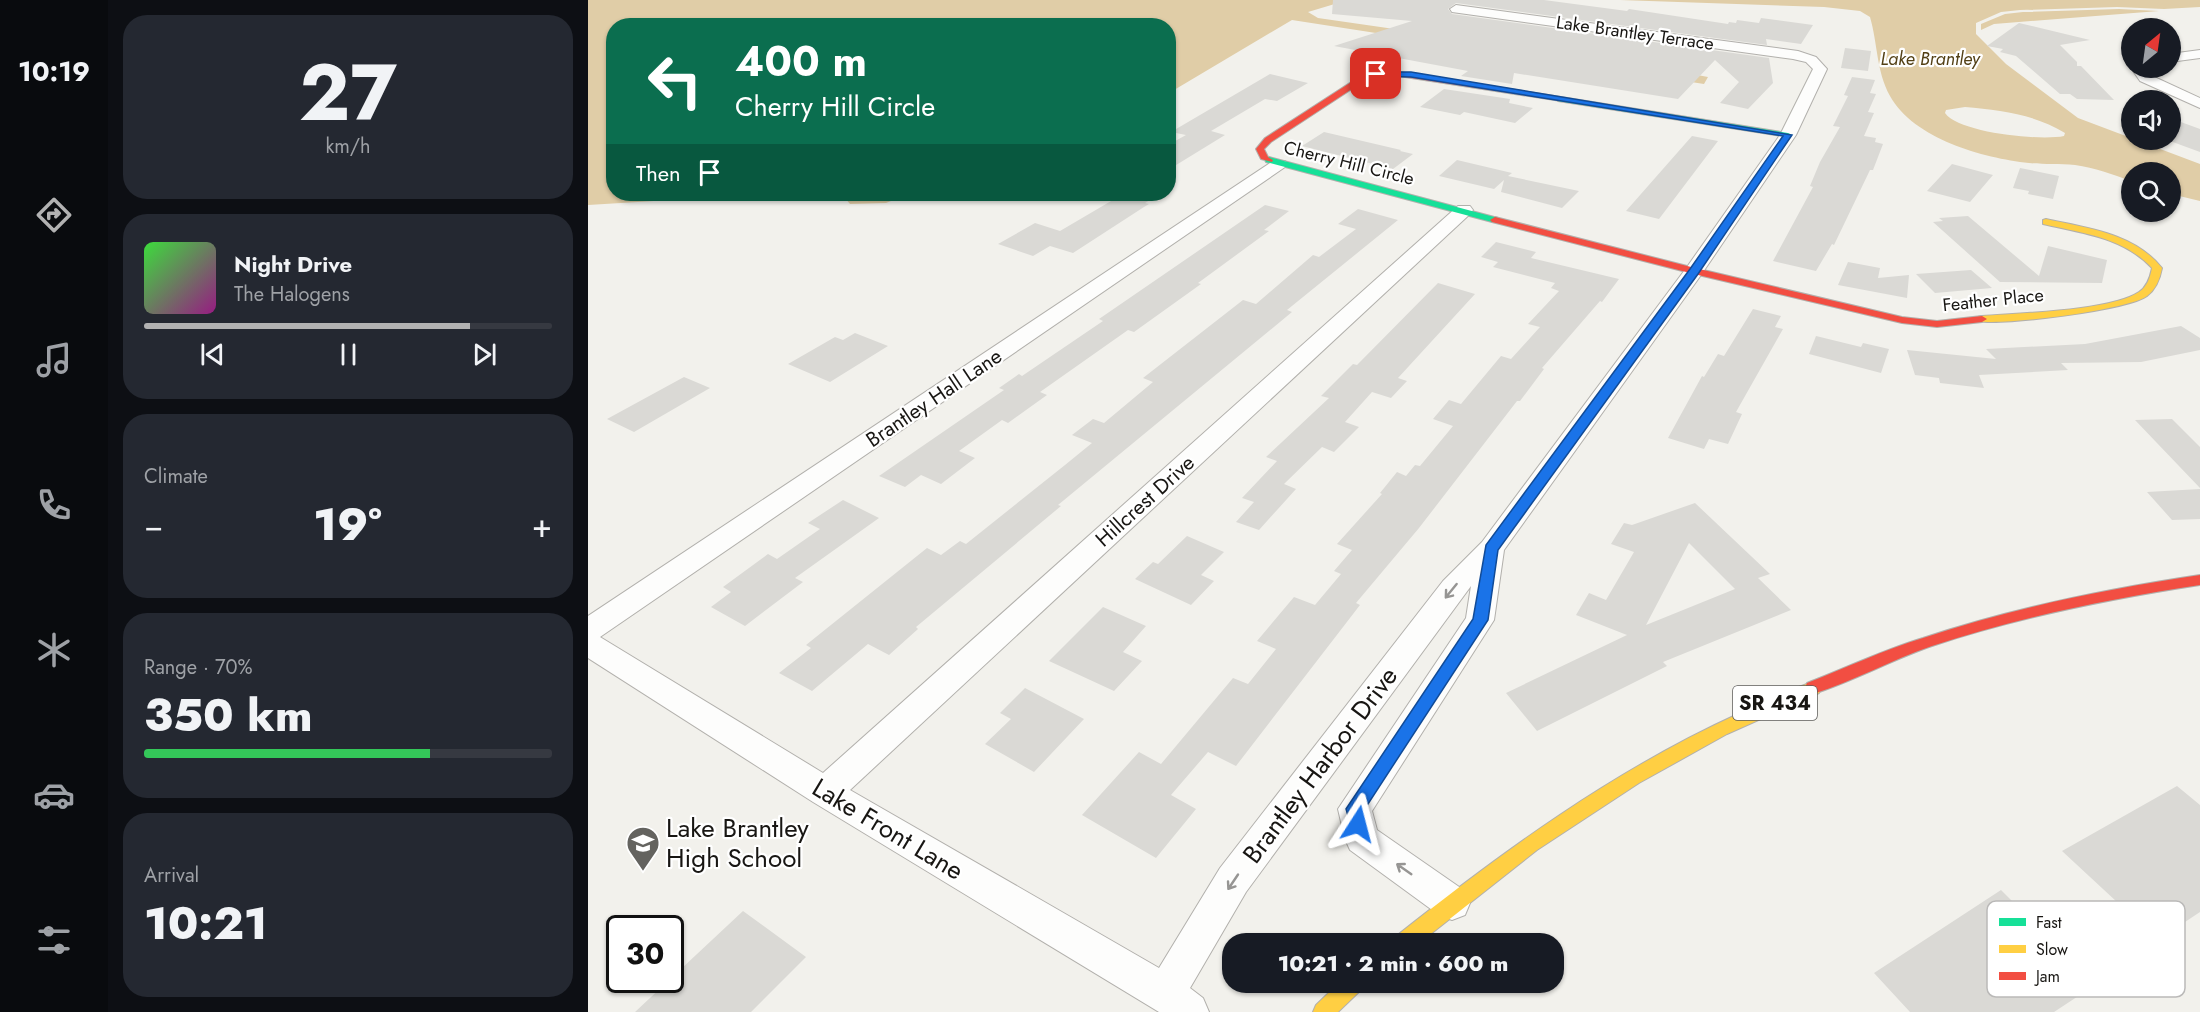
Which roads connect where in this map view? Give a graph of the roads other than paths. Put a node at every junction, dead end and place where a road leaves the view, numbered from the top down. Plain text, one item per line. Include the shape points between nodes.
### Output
1 (1456, 9) dead end
2 (2200, 54) edge
3 (2181, 57) edge
4 (1813, 60) joint
5 (2145, 78) edge
6 (2200, 104) edge
7 (1788, 135) junction
8 (1280, 164) junction
9 (1464, 210) junction
10 (2046, 222) dead end
11 (1694, 272) junction
12 (1491, 549) junction
13 (2200, 580) edge
14 (588, 631) edge
15 (588, 644) edge
16 (825, 792) junction
17 (1452, 903) junction
18 (1415, 933) edge
19 (1343, 993) edge
20 (1177, 1003) edge
21 (1323, 1012) edge

1 - 4 street, Lake Brantley Terrace
2 - 3 street
4 - 7 street, Brantley Harbor Drive via 1820,69
5 - 6 street
7 - 8 street, Cherry Hill Circle via 1392,73 1362,79 1268,140 1260,149 1265,159
7 - 11 street, Brantley Harbor Drive
8 - 9 street, Cherry Hill Circle
8 - 14 street, Brantley Hall Lane
9 - 11 street, Cherry Hill Circle
9 - 16 street, Hillcrest Drive
10 - 11 street, Feather Place via 2112,239 2147,255 2156,265 2158,276 2149,291 2135,300 2113,305 1937,324 1860,312
11 - 12 street, Brantley Harbor Drive
17 -> 12 street, Brantley Harbor Drive via 1362,839 1355,809 1480,620
12 -> 20 street, Brantley Harbor Drive via 1453,588 1233,880
13 - 17 street, SR 434 via 2084,599 1969,629 1894,654 1782,700 1646,770 1524,849
15 - 16 street, Lake Front Lane
16 - 20 street, Lake Front Lane
17 - 18 street, SR 434
19 - 21 street

